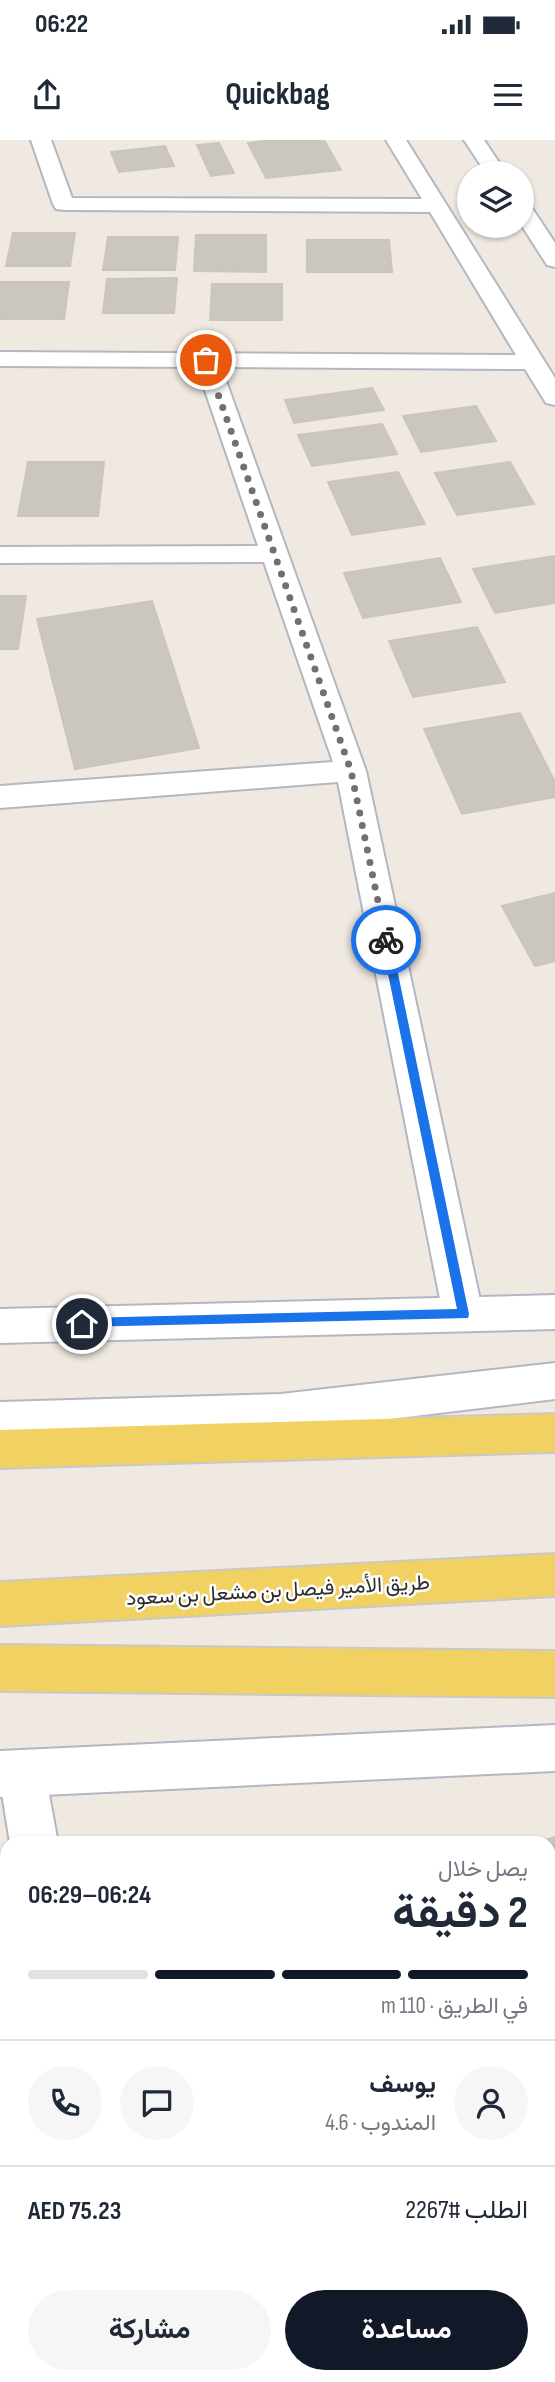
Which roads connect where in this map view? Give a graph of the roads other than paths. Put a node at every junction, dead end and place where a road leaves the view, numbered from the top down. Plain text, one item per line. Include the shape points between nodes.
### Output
1 (41, 140) edge
2 (396, 140) edge
3 (474, 140) edge
4 (488, 161) edge
5 (437, 206) junction
6 (534, 228) edge
7 (555, 260) edge
8 (0, 359) edge
9 (206, 360) junction
10 (533, 362) junction
11 (555, 398) edge
12 (275, 554) junction
13 (0, 555) edge
14 (351, 771) junction
15 (0, 797) edge
16 (555, 1312) edge
17 (463, 1314) junction
18 (0, 1325) edge
19 (555, 1381) edge
20 (0, 1421) edge
21 (555, 1433) edge
22 (0, 1449) edge
23 (555, 1575) edge
24 (0, 1604) edge
25 (0, 1668) edge
26 (555, 1674) edge
27 (555, 1748) edge
28 (11, 1773) edge
29 (32, 1836) edge

1 - 5 street via 64,204
2 - 5 street
3 - 4 street
5 - 10 street
6 - 7 street
8 - 9 street
9 - 10 street
9 - 12 street
10 - 11 street
12 - 13 street
12 - 14 street
14 - 15 street
14 - 17 street
16 - 17 street
17 - 18 street
19 - 20 street via 281,1413
21 - 22 main road
23 - 24 main road, طريق الأمير فيصل بن مشعل بن سعود
25 - 26 main road
27 - 28 street
28 - 29 street

